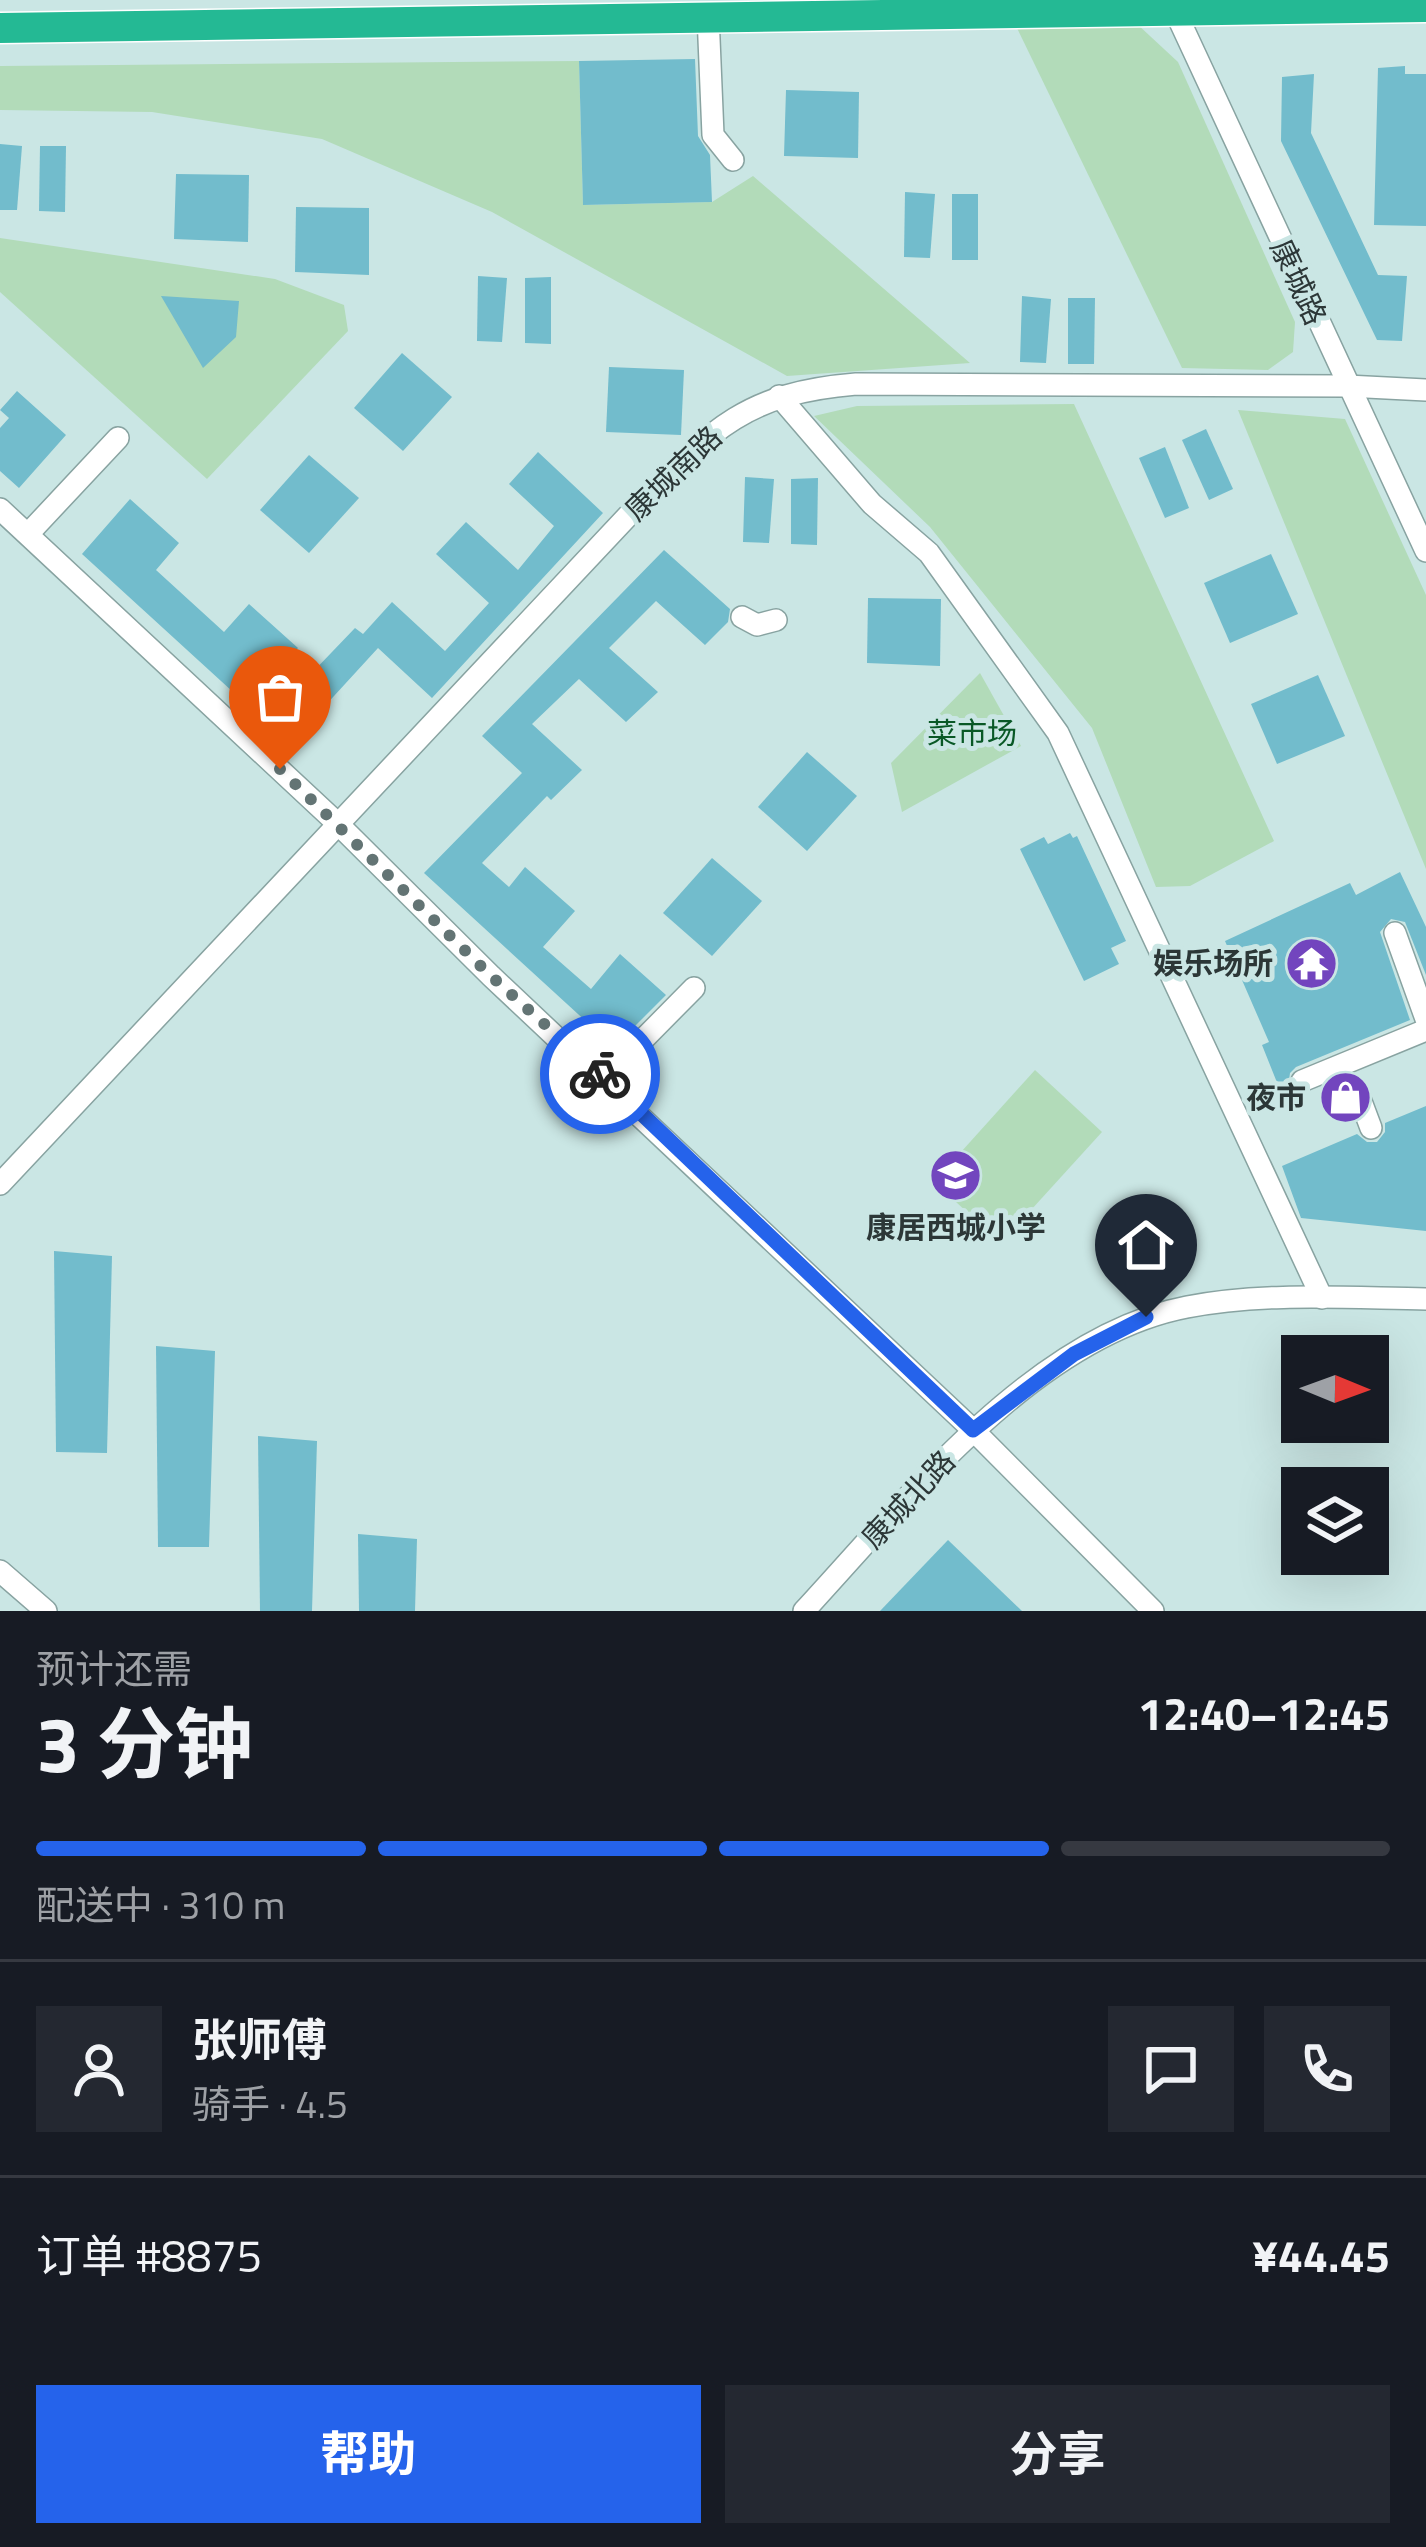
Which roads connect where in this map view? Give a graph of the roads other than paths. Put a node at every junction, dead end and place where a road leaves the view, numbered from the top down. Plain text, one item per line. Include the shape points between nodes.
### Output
1 (1426, 7) edge
2 (1175, 11) junction
3 (708, 15) junction
4 (0, 28) edge
5 (733, 160) dead end
6 (1347, 386) junction
7 (1426, 390) edge
8 (779, 396) junction
9 (118, 438) dead end
10 (0, 508) edge
11 (28, 534) junction
12 (1426, 551) edge
13 (742, 617) dead end
14 (776, 620) dead end
15 (338, 824) junction
16 (1395, 934) dead end
17 (694, 988) dead end
18 (1426, 1019) edge
19 (1426, 1030) edge
20 (604, 1078) junction
21 (1302, 1081) dead end
22 (1359, 1096) dead end
23 (1371, 1129) dead end
24 (0, 1184) edge
25 (1322, 1298) junction
26 (1426, 1300) edge
27 (973, 1430) junction
28 (0, 1571) edge
29 (46, 1611) edge
30 (803, 1611) edge
31 (1153, 1611) edge

1 - 2 highway
2 - 3 highway
2 - 6 street, 康城路
3 - 4 highway
3 - 5 street via 713,135
6 - 7 street, 康城南路
6 - 8 street, 康城南路 via 856,384
6 - 12 street, 康城路
8 - 15 street, 康城南路 via 702,440
8 - 25 street via 872,504 929,553 1058,733
9 - 11 street
10 - 11 street
11 - 15 street
13 - 14 street via 757,625
15 - 20 street
15 - 24 street, 康城南路
16 - 18 street
17 - 20 street
19 - 21 street
20 - 27 street
22 - 23 street
25 - 26 street, 康城北路
25 - 27 street, 康城北路 via 1230,1300 1146,1317 1074,1354
27 - 30 street, 康城北路
27 - 31 street
28 - 29 street

